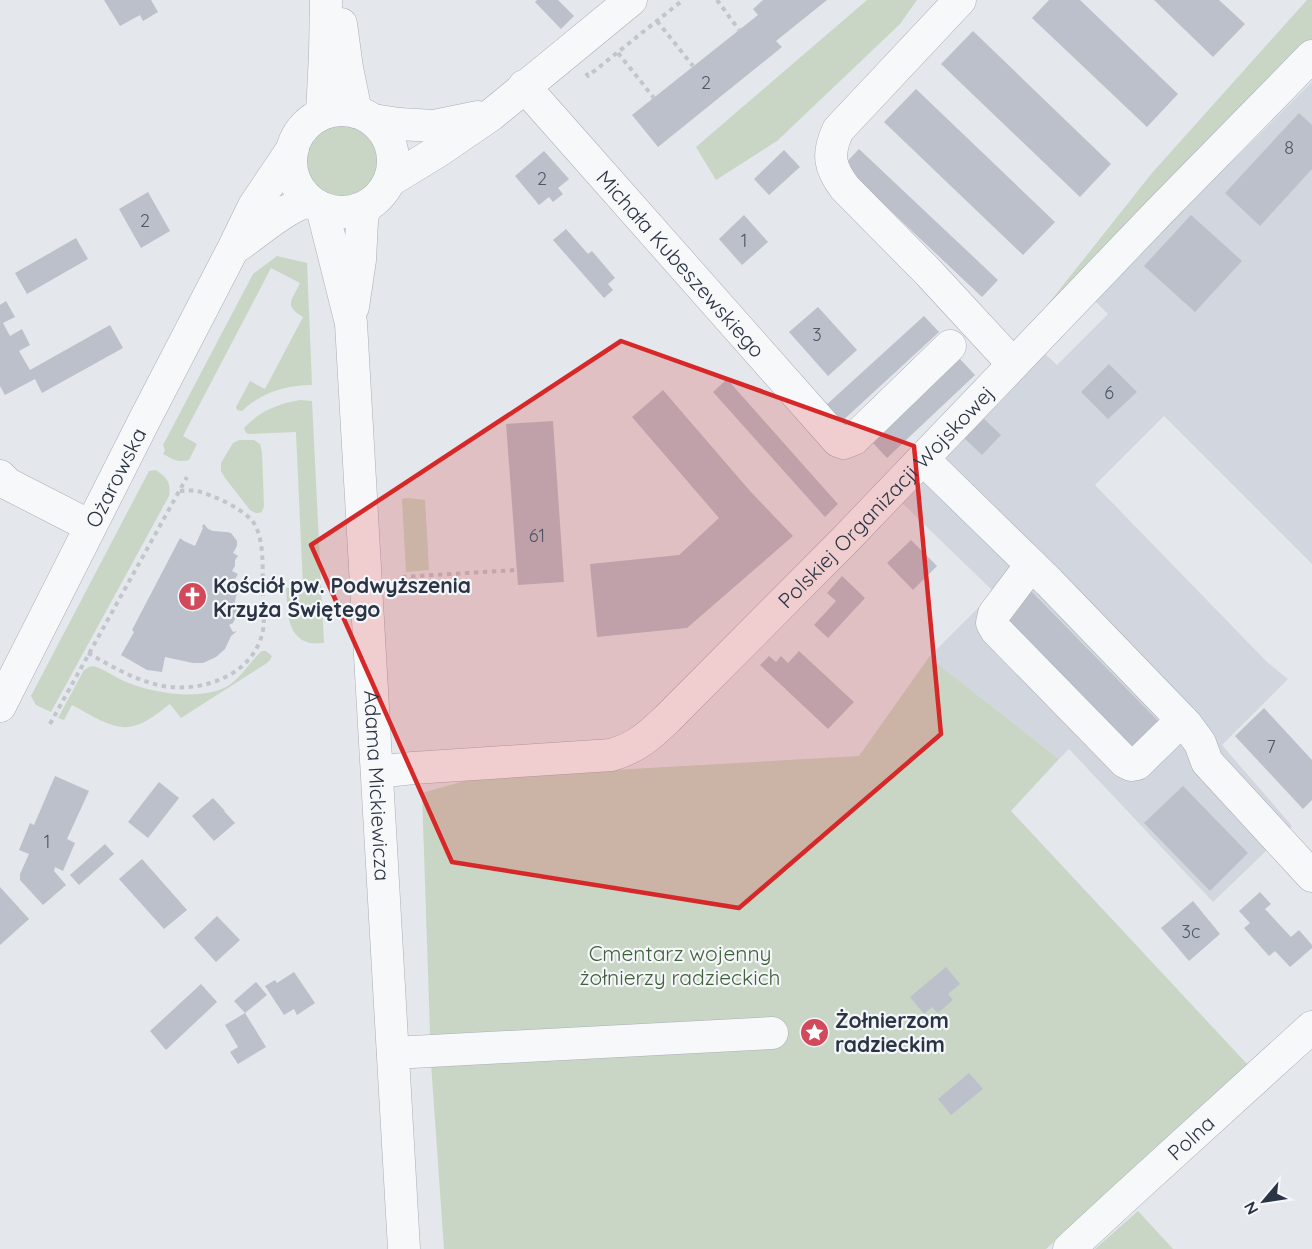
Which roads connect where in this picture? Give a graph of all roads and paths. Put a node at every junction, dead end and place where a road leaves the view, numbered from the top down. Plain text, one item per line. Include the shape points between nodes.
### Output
1 (326, 0) edge
2 (338, 0) edge
3 (631, 0) edge
4 (717, 0) edge
5 (960, 0) edge
6 (657, 21) dead end
7 (739, 30) dead end
8 (618, 53) dead end
9 (1312, 56) edge
10 (693, 66) dead end
11 (524, 86) junction
12 (654, 98) dead end
13 (322, 114) junction
14 (491, 115) junction
15 (365, 116) junction
16 (293, 148) junction
17 (390, 180) junction
18 (315, 204) junction
19 (364, 208) junction
20 (233, 249) junction
21 (351, 323) junction
22 (950, 346) dead end
23 (1013, 364) junction
24 (923, 459) junction
25 (0, 476) edge
26 (187, 477) dead end
27 (179, 491) junction
28 (90, 526) junction
29 (1031, 565) junction
30 (516, 570) dead end
31 (402, 577) dead end
32 (88, 653) junction
33 (0, 706) edge
34 (1182, 720) junction
35 (50, 723) dead end
36 (377, 772) junction
37 (1312, 876) edge
38 (1312, 1027) edge
39 (772, 1033) dead end
40 (393, 1053) junction
41 (404, 1249) edge
42 (1069, 1249) edge

1 - 13 street
2 - 15 street via 347,68
3 - 11 street
4 - 7 path
5 - 23 street via 838,130 830,153 831,166 845,188
6 - 10 path
8 - 12 path
9 - 23 street, Polskiej Organizacji Wojskowej
11 - 14 street
11 - 22 street, Michała Kubeszewskiego via 838,441 854,439
13 - 15 street via 345,110
13 - 16 street via 303,127
14 - 15 street via 434,126 399,124
14 - 17 street
15 - 17 street via 385,132 392,147
16 - 18 street via 292,171 299,188
16 - 20 street, Ożarowska via 254,206
17 - 19 street via 380,196
18 - 19 street via 342,213
18 - 20 street, Ożarowska via 293,206
18 - 21 street, Adama Mickiewicza
19 - 21 street, Adama Mickiewicza
20 - 28 street, Ożarowska
21 - 36 street, Adama Mickiewicza
23 - 24 street, Polskiej Organizacji Wojskowej
24 - 29 street
24 - 36 street, Polskiej Organizacji Wojskowej via 638,744 600,756
25 - 28 street via 8,484
26 - 27 path
27 - 32 path
27 - 32 path via 211,495 255,524 261,540 264,621 254,652 228,676 184,687 160,686 129,676
28 - 33 street, Ożarowska
29 - 34 street
29 - 34 street via 994,614 992,623 996,630 1131,765 1137,764
30 - 31 path
32 - 35 path
34 - 37 street via 1200,743 1207,762
36 - 40 street, Adama Mickiewicza
38 - 42 street, Polna
39 - 40 street
40 - 41 street, Adama Mickiewicza

